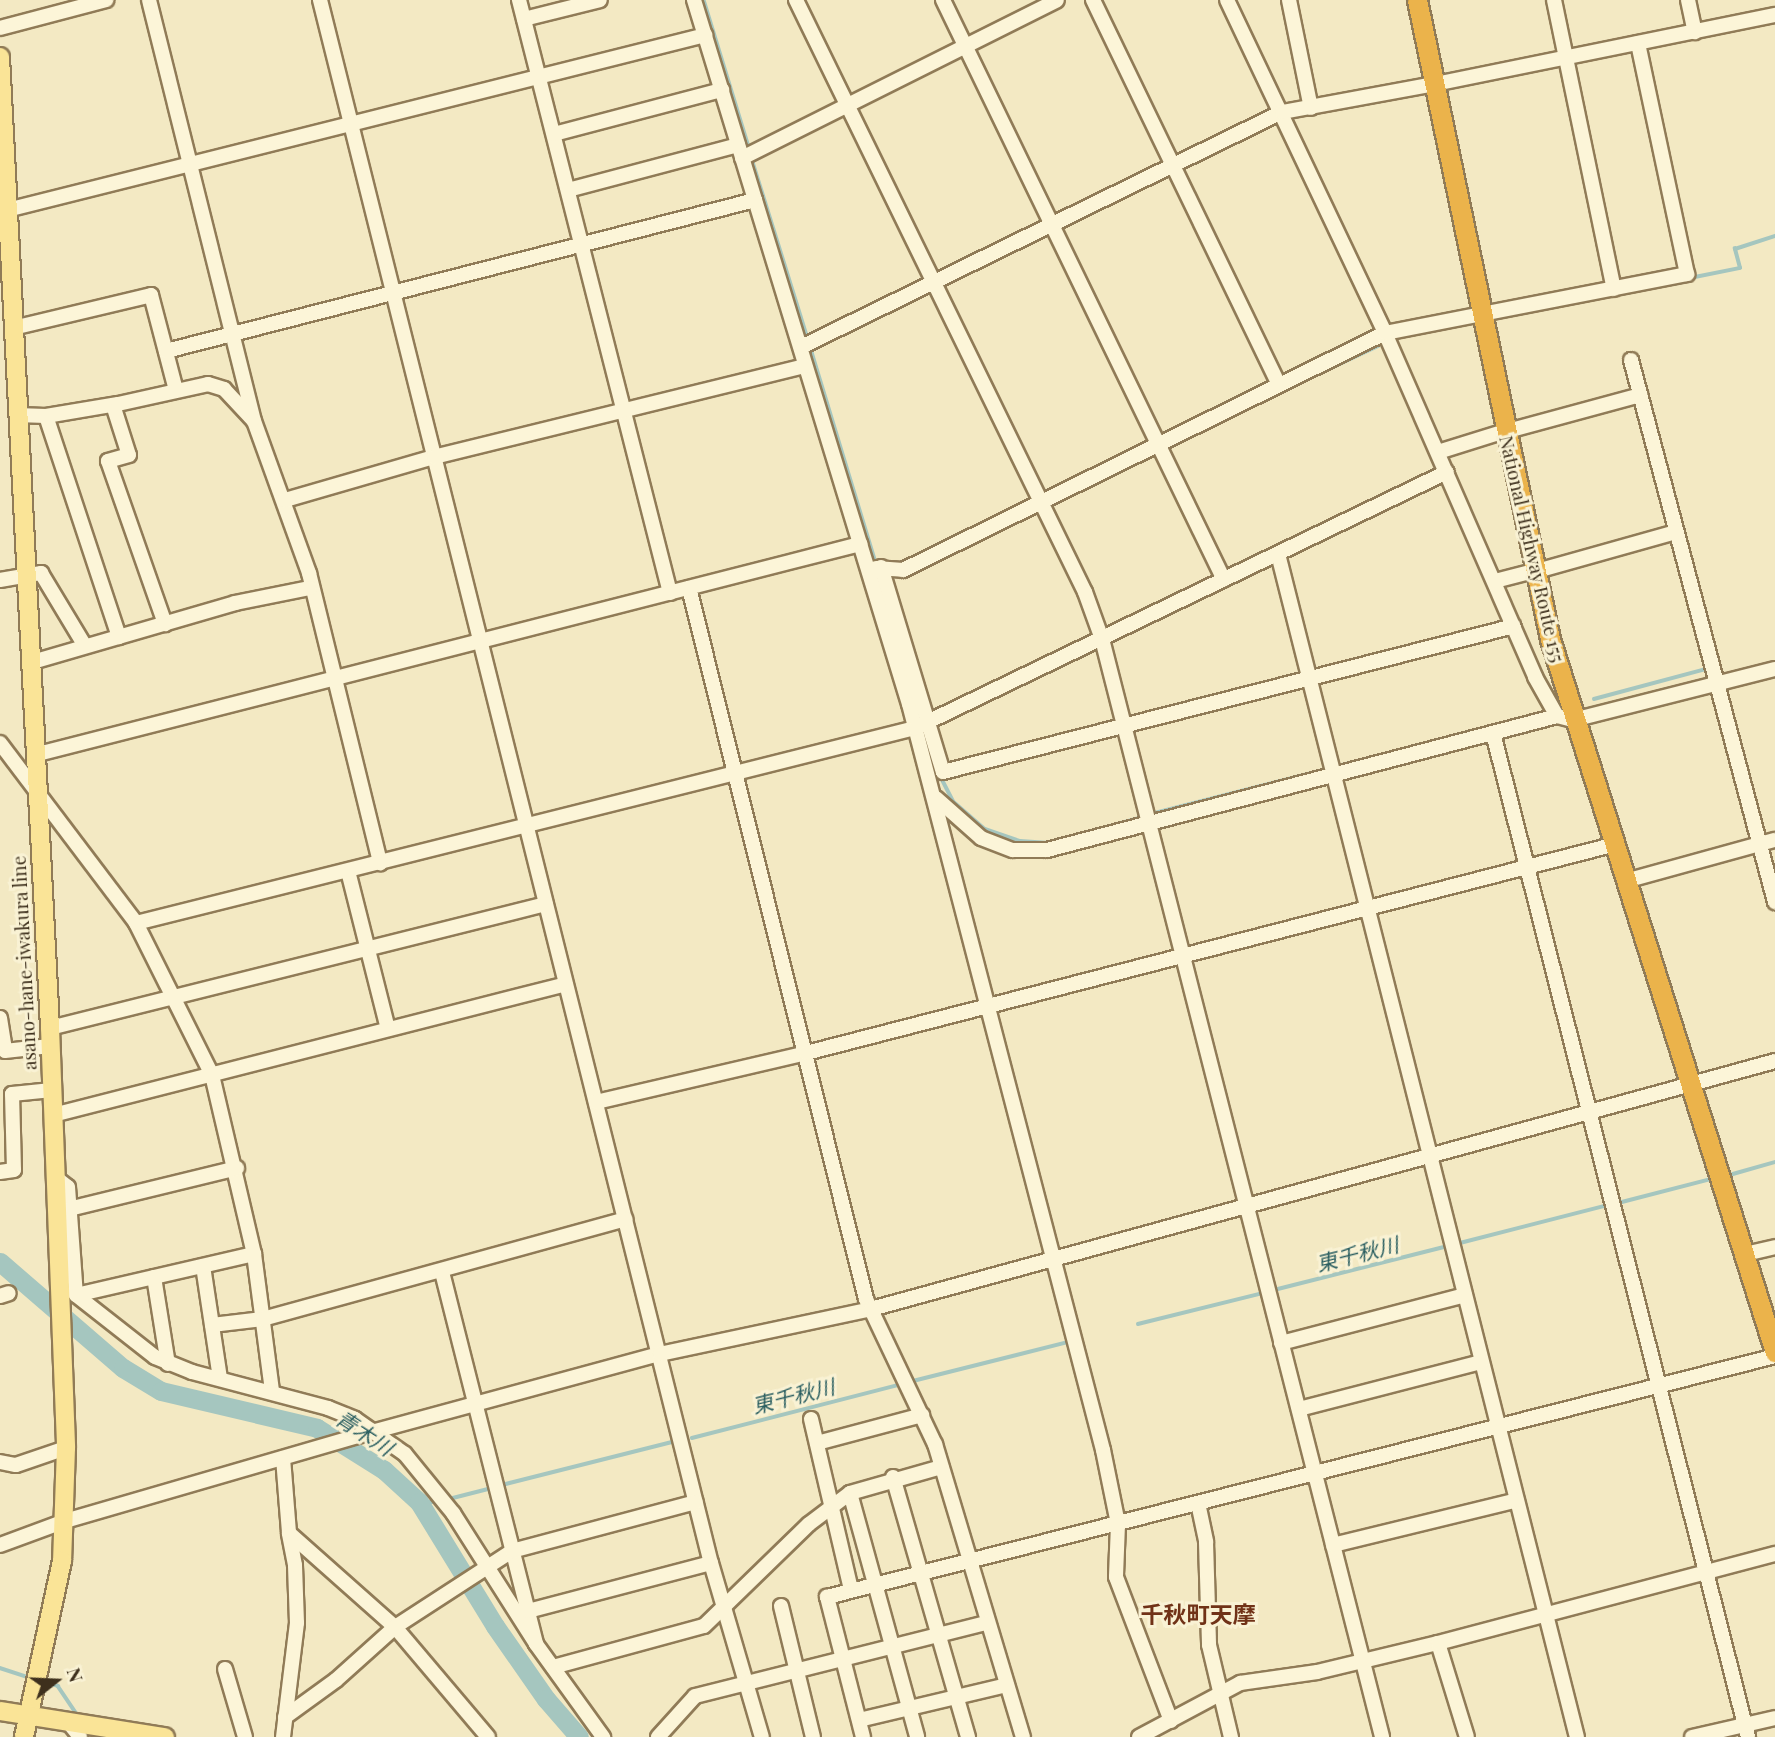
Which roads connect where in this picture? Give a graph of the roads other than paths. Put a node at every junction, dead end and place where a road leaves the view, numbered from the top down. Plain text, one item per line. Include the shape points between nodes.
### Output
1 (106, 0) edge
2 (149, 0) edge
3 (320, 0) edge
4 (519, 0) edge
5 (600, 0) edge
6 (694, 0) edge
7 (796, 0) edge
8 (943, 0) edge
9 (1057, 0) edge
10 (1093, 0) edge
11 (1227, 0) edge
12 (1289, 0) edge
13 (1417, 0) edge
14 (1428, 0) edge
15 (1554, 0) edge
16 (1688, 0) edge
17 (1775, 15) edge
18 (524, 19) junction
19 (0, 28) edge
20 (1695, 32) junction
21 (705, 35) junction
22 (1638, 43) junction
23 (966, 49) junction
24 (0, 57) edge
25 (1566, 58) junction
26 (538, 77) junction
27 (1439, 83) junction
28 (722, 90) junction
29 (849, 106) junction
30 (1311, 108) junction
31 (1282, 112) junction
32 (350, 122) junction
33 (554, 134) junction
34 (740, 151) junction
35 (191, 165) junction
36 (1172, 166) junction
37 (568, 190) junction
38 (755, 200) junction
39 (8, 210) junction
40 (1052, 226) junction
41 (582, 244) junction
42 (5, 270) edge
43 (935, 284) junction
44 (1614, 289) junction
45 (391, 291) junction
46 (1487, 313) junction
47 (13, 328) junction
48 (1385, 333) junction
49 (234, 335) junction
50 (800, 347) junction
51 (166, 351) junction
52 (1631, 360) dead end
53 (805, 366) junction
54 (1279, 384) junction
55 (176, 390) junction
56 (1640, 396) junction
57 (114, 405) junction
58 (625, 412) junction
59 (17, 415) junction
60 (46, 416) junction
61 (254, 421) junction
62 (1510, 430) junction
63 (1159, 448) junction
64 (1438, 452) junction
65 (434, 457) junction
66 (1447, 472) junction
67 (285, 500) junction
68 (1042, 503) junction
69 (1676, 532) junction
70 (860, 544) junction
71 (1278, 554) junction
72 (875, 568) junction
73 (1539, 570) junction
74 (25, 574) junction
75 (0, 580) edge
76 (1224, 580) junction
77 (1494, 581) junction
78 (310, 588) junction
79 (689, 588) junction
80 (670, 593) junction
81 (165, 624) junction
82 (1514, 626) junction
83 (119, 637) junction
84 (1102, 639) junction
85 (479, 640) junction
86 (85, 646) junction
87 (29, 663) junction
88 (1775, 669) edge
89 (1308, 678) junction
90 (334, 681) junction
91 (1715, 684) junction
92 (1571, 718) junction
93 (922, 726) junction
94 (1124, 726) junction
95 (1493, 733) junction
96 (0, 743) edge
97 (34, 755) junction
98 (734, 774) junction
99 (1333, 774) junction
100 (36, 790) junction
101 (933, 795) junction
102 (1149, 823) junction
103 (527, 824) junction
104 (1775, 840) edge
105 (1759, 844) junction
106 (1612, 845) junction
107 (380, 863) junction
108 (1528, 867) junction
109 (348, 871) junction
110 (1633, 879) junction
111 (1775, 902) edge
112 (546, 904) junction
113 (1366, 909) junction
114 (136, 922) junction
115 (370, 950) junction
116 (1183, 956) junction
117 (566, 984) junction
118 (176, 999) junction
119 (988, 1006) junction
120 (0, 1018) edge
121 (50, 1028) junction
122 (388, 1028) junction
123 (50, 1046) junction
124 (806, 1054) junction
125 (1775, 1061) edge
126 (212, 1075) junction
127 (1690, 1086) junction
128 (52, 1090) junction
129 (596, 1102) junction
130 (1590, 1111) junction
131 (53, 1115) junction
132 (1430, 1157) junction
133 (237, 1168) junction
134 (0, 1172) edge
135 (56, 1185) junction
136 (1247, 1208) junction
137 (69, 1209) junction
138 (625, 1219) junction
139 (1775, 1247) edge
140 (254, 1254) junction
141 (1745, 1254) junction
142 (1053, 1259) junction
143 (203, 1266) junction
144 (442, 1272) junction
145 (154, 1277) junction
146 (75, 1295) junction
147 (1465, 1295) junction
148 (871, 1309) junction
149 (263, 1319) junction
150 (212, 1325) junction
151 (1281, 1343) junction
152 (660, 1354) junction
153 (1775, 1354) edge
154 (1481, 1362) junction
155 (168, 1364) junction
156 (220, 1378) junction
157 (1659, 1387) junction
158 (272, 1390) junction
159 (476, 1406) junction
160 (1299, 1409) junction
161 (922, 1415) junction
162 (811, 1419) dead end
163 (1499, 1429) junction
164 (372, 1432) junction
165 (817, 1443) junction
166 (66, 1448) junction
167 (283, 1458) junction
168 (0, 1462) edge
169 (941, 1467) junction
170 (1315, 1474) junction
171 (892, 1477) junction
172 (850, 1493) junction
173 (1517, 1500) junction
174 (696, 1502) junction
175 (1198, 1503) junction
176 (831, 1508) junction
177 (65, 1521) junction
178 (1118, 1524) junction
179 (289, 1533) junction
180 (0, 1545) edge
181 (1333, 1545) junction
182 (512, 1551) junction
183 (1775, 1553) edge
184 (711, 1563) junction
185 (970, 1563) junction
186 (486, 1568) junction
187 (1707, 1572) junction
188 (919, 1573) junction
189 (874, 1583) junction
190 (851, 1589) junction
191 (781, 1605) dead end
192 (723, 1607) junction
193 (528, 1611) junction
194 (1546, 1614) junction
195 (986, 1623) junction
196 (395, 1627) junction
197 (936, 1636) junction
198 (1438, 1643) junction
199 (536, 1644) junction
200 (894, 1648) junction
201 (844, 1660) junction
202 (1362, 1660) junction
203 (553, 1667) junction
204 (225, 1669) dead end
205 (797, 1672) junction
206 (749, 1682) junction
207 (1007, 1685) junction
208 (1220, 1693) junction
209 (955, 1698) junction
210 (910, 1708) junction
211 (0, 1711) edge
212 (29, 1715) junction
213 (285, 1717) junction
214 (1775, 1718) edge
215 (859, 1720) junction
216 (68, 1721) junction
217 (672, 1721) junction
218 (1171, 1721) junction
219 (1746, 1732) edge
220 (24, 1737) edge
221 (80, 1737) edge
222 (165, 1737) edge
223 (245, 1737) edge
224 (283, 1737) edge
225 (488, 1737) edge
226 (603, 1737) edge
227 (659, 1737) edge
228 (676, 1737) edge
229 (762, 1737) edge
230 (813, 1737) edge
231 (863, 1737) edge
232 (917, 1737) edge
233 (968, 1737) edge
234 (1023, 1737) edge
235 (1139, 1737) edge
236 (1231, 1737) edge
237 (1382, 1737) edge
238 (1467, 1737) edge
239 (1577, 1737) edge
240 (1692, 1737) edge

1 - 19 street
2 - 35 street
3 - 32 street
4 - 18 street
5 - 18 street
6 - 21 street
7 - 29 street
8 - 23 street
9 - 23 street
10 - 36 street
11 - 31 street
12 - 30 street
13 - 27 highway, National Highway Route 155
14 - 27 highway, National Highway Route 155
15 - 25 street
16 - 20 street
17 - 20 street
18 - 26 street
20 - 22 street
21 - 26 street
21 - 28 street
22 - 25 street
22 - 44 street via 1687,274
23 - 29 street
23 - 40 street
24 - 39 main road, asano-hane-iwakura line
25 - 27 street
25 - 44 street
26 - 32 street
26 - 33 street
27 - 30 street
27 - 46 highway, National Highway Route 155
28 - 33 street
28 - 34 street
29 - 34 street
29 - 43 street
30 - 31 street
31 - 36 street
31 - 48 street
32 - 35 street
32 - 45 street
33 - 37 street
34 - 37 street
34 - 38 street
35 - 39 street
35 - 49 street
36 - 40 street
36 - 54 street
37 - 41 street
38 - 41 street
38 - 50 street
39 - 42 main road, asano-hane-iwakura line
40 - 43 street
40 - 63 street
41 - 45 street
41 - 58 street
42 - 47 main road, asano-hane-iwakura line
43 - 50 street
43 - 68 street
44 - 46 street
45 - 49 street
45 - 65 street
46 - 48 street
46 - 62 highway, National Highway Route 155
47 - 51 street via 152,295
47 - 59 main road, asano-hane-iwakura line
48 - 54 street
48 - 64 street
49 - 51 street
49 - 61 street
50 - 53 street
51 - 55 street
52 - 56 street
53 - 58 street
53 - 70 street
54 - 63 street
55 - 57 street
55 - 61 street via 208,384 224,389
56 - 62 street
56 - 69 street
57 - 60 street
57 - 81 street via 129,455 108,461
58 - 65 street
58 - 80 street
59 - 60 street
59 - 74 main road, asano-hane-iwakura line
60 - 83 street
61 - 67 street
62 - 64 street
62 - 73 highway, National Highway Route 155
63 - 68 street
63 - 76 street
64 - 66 street
65 - 67 street
65 - 85 street
66 - 71 street
66 - 77 street
67 - 78 street
68 - 72 street via 903,570
68 - 84 street
69 - 73 street
69 - 91 street
70 - 72 street
70 - 79 street
71 - 76 street
71 - 89 street
72 - 93 street
73 - 77 street
73 - 92 highway, National Highway Route 155
74 - 75 street
74 - 86 street via 41,573
74 - 87 main road, asano-hane-iwakura line
76 - 84 street
77 - 82 street
78 - 81 street via 235,603
78 - 90 street
79 - 80 street
79 - 98 street
80 - 85 street
81 - 83 street
82 - 89 street
82 - 92 street
83 - 86 street
84 - 93 street
84 - 94 street
85 - 90 street
85 - 103 street
86 - 87 street
87 - 97 main road, asano-hane-iwakura line
88 - 91 street
89 - 94 street
89 - 99 street
90 - 97 street
90 - 107 street
91 - 92 street
91 - 105 street
92 - 95 street
92 - 106 highway, National Highway Route 155
92 - 110 highway, National Highway Route 155
93 - 94 street via 943,772
93 - 98 street
93 - 101 street
94 - 102 street
95 - 99 street
95 - 108 street
96 - 100 street
97 - 100 main road, asano-hane-iwakura line
98 - 103 street
98 - 124 street
99 - 102 street
99 - 113 street
100 - 114 street
100 - 121 main road, asano-hane-iwakura line
101 - 102 street via 964,827 1013,850 1047,850
101 - 119 street
102 - 116 street
103 - 107 street
103 - 112 street
104 - 105 street
105 - 110 street
105 - 111 street
106 - 108 street
106 - 127 highway, National Highway Route 155
107 - 109 street
108 - 113 street
108 - 130 street
109 - 114 street
109 - 115 street
110 - 127 highway, National Highway Route 155 via 1686,1052
112 - 115 street
112 - 117 street
113 - 116 street
113 - 132 street
114 - 118 street
115 - 118 street
115 - 122 street
116 - 119 street
116 - 136 street
117 - 122 street
117 - 129 street
118 - 121 street
118 - 126 street
119 - 124 street
119 - 142 street
120 - 123 street via 5,1051
121 - 123 main road, asano-hane-iwakura line
122 - 126 street
123 - 128 main road, asano-hane-iwakura line
124 - 129 street
124 - 148 street
125 - 127 street
126 - 131 street
126 - 133 street
127 - 130 street
127 - 141 highway, National Highway Route 155
128 - 131 main road, asano-hane-iwakura line
128 - 134 street via 12,1094 14,1170
129 - 138 street
130 - 132 street
130 - 157 street
131 - 135 main road, asano-hane-iwakura line
132 - 136 street
132 - 147 street
133 - 137 street
133 - 140 street
135 - 137 street via 68,1187
135 - 166 main road, asano-hane-iwakura line
136 - 142 street
136 - 151 street
137 - 146 street
138 - 144 street
138 - 152 street
139 - 141 street
140 - 143 street
140 - 149 street
141 - 153 highway, National Highway Route 155
142 - 148 street
142 - 178 street
143 - 145 street
143 - 150 street
144 - 149 street
144 - 159 street
145 - 146 street
145 - 155 street
146 - 155 street via 128,1339
147 - 151 street
147 - 154 street
148 - 152 street
148 - 161 street
149 - 150 street
149 - 158 street
150 - 156 street
151 - 160 street
152 - 159 street
152 - 174 street
153 - 157 street
154 - 160 street
154 - 163 street
155 - 156 street
156 - 158 street
157 - 163 street
157 - 187 street
158 - 164 street via 346,1415
159 - 164 street
159 - 182 street
160 - 170 street
161 - 165 street
161 - 169 street
162 - 165 street
163 - 170 street
163 - 173 street
164 - 167 street
164 - 186 street via 419,1469
165 - 176 street
166 - 168 street via 16,1465
166 - 177 main road, asano-hane-iwakura line
167 - 177 street
167 - 179 street
169 - 171 street
169 - 185 street
170 - 175 street
170 - 181 street
171 - 172 street
171 - 188 street
172 - 176 street
172 - 189 street
173 - 181 street
173 - 194 street
174 - 182 street
174 - 184 street
175 - 178 street
175 - 208 street via 1206,1542 1209,1645
176 - 190 street
176 - 192 street
177 - 180 street
177 - 212 main road, asano-hane-iwakura line via 57,1598
178 - 185 street
178 - 218 street via 1116,1577
179 - 196 street
179 - 213 street via 297,1623
181 - 202 street
182 - 186 street
182 - 193 street
183 - 187 street
184 - 192 street
184 - 193 street
185 - 188 street
185 - 195 street
186 - 196 street
186 - 199 street
187 - 194 street
187 - 219 street
188 - 189 street
188 - 197 street
189 - 190 street
189 - 200 street
190 - 201 street via 827,1597
191 - 205 street
192 - 203 street via 704,1626
192 - 206 street
193 - 199 street
194 - 198 street
194 - 239 street
195 - 197 street
195 - 207 street
196 - 213 street via 336,1680
196 - 225 street
197 - 200 street
197 - 209 street
198 - 202 street
198 - 238 street
199 - 203 street
200 - 201 street
200 - 210 street
201 - 205 street
201 - 215 street
202 - 208 street via 1240,1684
202 - 237 street
203 - 226 street
204 - 223 street
205 - 206 street
205 - 230 street
206 - 217 street via 695,1696
206 - 229 street
207 - 209 street
207 - 234 street
208 - 218 street
208 - 236 street
209 - 210 street
209 - 233 street
210 - 215 street
210 - 232 street
211 - 212 main road
212 - 216 main road
212 - 220 main road, asano-hane-iwakura line
213 - 224 street
214 - 219 street
215 - 231 street
216 - 221 street
216 - 222 main road
217 - 227 street
217 - 228 street
218 - 235 street
219 - 240 street

